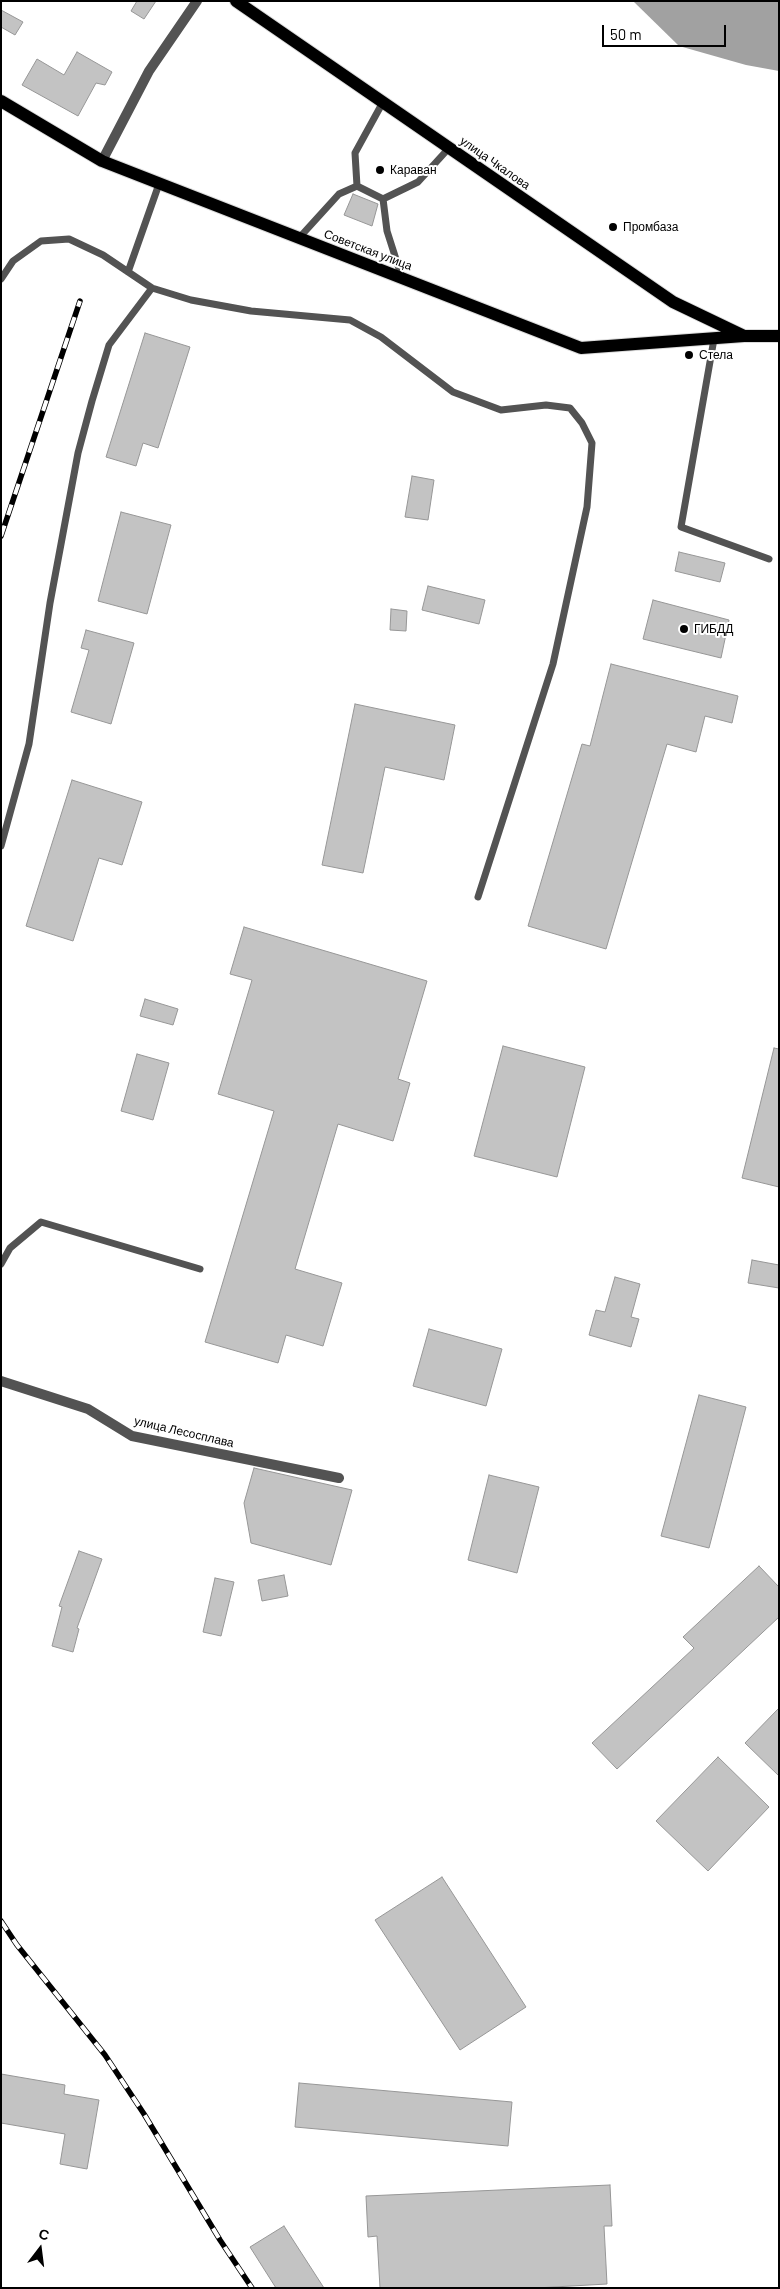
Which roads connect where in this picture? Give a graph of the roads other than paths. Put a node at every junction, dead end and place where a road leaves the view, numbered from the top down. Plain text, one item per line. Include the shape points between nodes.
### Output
1 (197, 1) edge
2 (236, 1) edge
3 (1, 101) edge
4 (383, 102) junction
5 (449, 148) junction
6 (102, 162) junction
7 (159, 184) junction
8 (357, 186) junction
9 (383, 199) junction
10 (299, 238) junction
11 (128, 272) junction
12 (1, 278) edge
13 (403, 279) junction
14 (152, 288) junction
15 (744, 336) junction
16 (779, 336) edge
17 (714, 339) junction
18 (770, 559) dead end
19 (1, 846) edge
20 (478, 897) dead end
21 (1, 1264) edge
22 (200, 1269) dead end
23 (1, 1380) edge
24 (340, 1478) dead end

1 - 6 street via 149,71
2 - 4 main road, улица Чкалова
3 - 6 main road, Советская улица
4 - 5 main road, улица Чкалова
4 - 8 lane via 355,153
5 - 9 lane via 418,182
5 - 15 main road, улица Чкалова via 673,302
6 - 7 main road, Советская улица
7 - 10 main road, Советская улица
7 - 11 lane
8 - 9 lane
8 - 10 lane via 339,194
9 - 13 lane via 387,231
10 - 13 main road, Советская улица
11 - 12 lane via 103,255 69,239 41,241 13,261
11 - 14 lane
13 - 17 main road, Советская улица via 582,348
14 - 19 lane via 109,345 78,453 28,744
14 - 20 lane via 191,300 251,311 350,320 381,337 453,392 501,410 546,405 570,408 582,423 592,444 587,507 553,664
15 - 16 main road, Советская улица
15 - 17 main road, Советская улица
17 - 18 lane via 681,527
21 - 22 lane via 10,1248 41,1222
23 - 24 street, улица Лесосплава via 88,1409 132,1436

